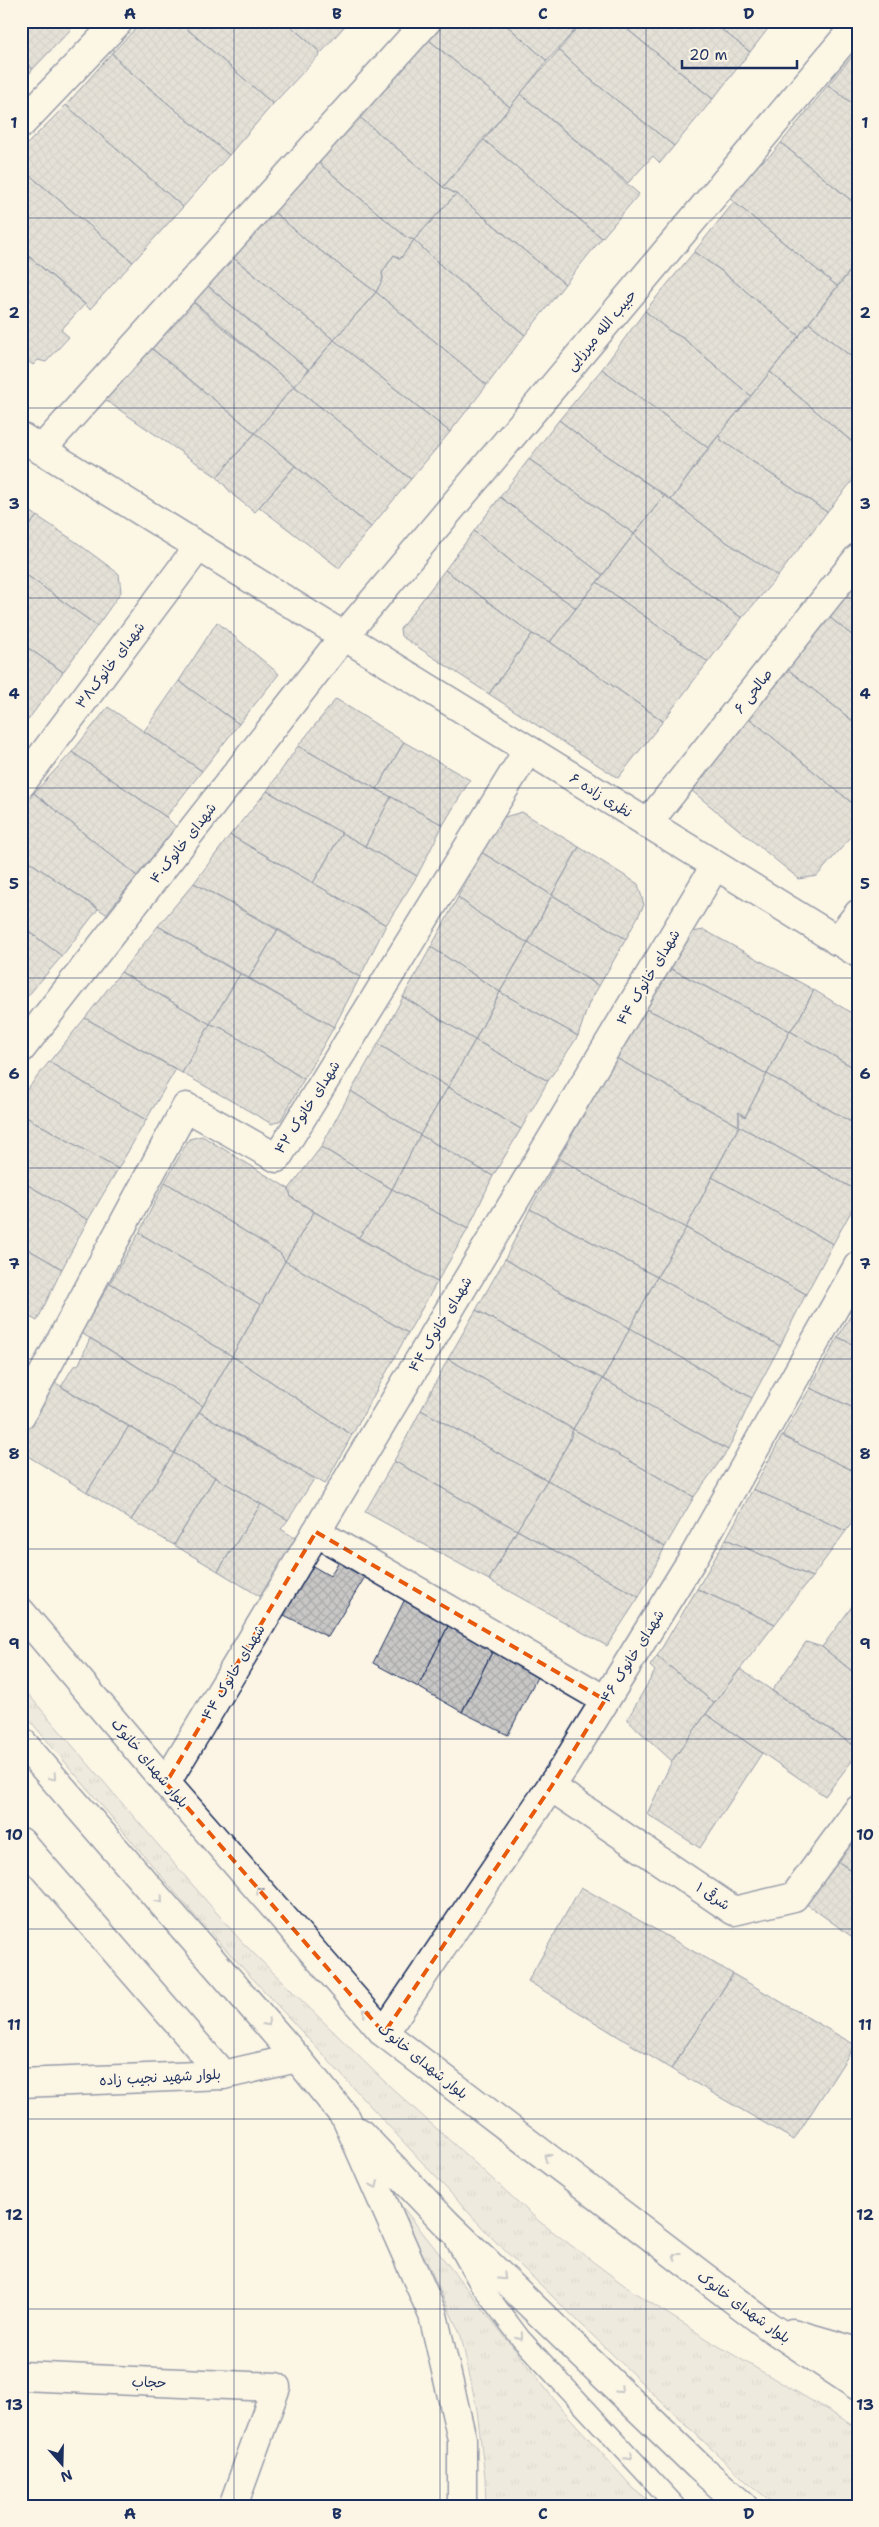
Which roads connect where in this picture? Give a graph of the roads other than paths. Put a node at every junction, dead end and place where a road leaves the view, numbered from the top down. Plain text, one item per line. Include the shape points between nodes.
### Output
1 (119, 21) edge
2 (427, 21) edge
3 (858, 23) edge
4 (21, 124) edge
5 (31, 443) edge
6 (198, 547) junction
7 (858, 558) edge
8 (344, 636) junction
9 (528, 750) junction
10 (21, 784) edge
11 (647, 824) junction
12 (715, 866) junction
13 (858, 914) edge
14 (848, 947) edge
15 (21, 1049) edge
16 (858, 1266) edge
17 (21, 1415) edge
18 (316, 1532) junction
19 (21, 1612) edge
20 (605, 1700) junction
21 (21, 1741) edge
22 (166, 1783) junction
23 (551, 1787) junction
24 (858, 1810) edge
25 (21, 1842) edge
26 (384, 2033) junction
27 (297, 2058) junction
28 (223, 2075) junction
29 (21, 2083) edge
30 (346, 2118) junction
31 (446, 2223) junction
32 (767, 2325) junction
33 (858, 2352) edge
34 (21, 2376) edge
35 (858, 2386) edge
36 (233, 2506) edge
37 (462, 2506) edge
38 (676, 2506) edge
39 (743, 2506) edge

1 - 4 street
2 - 5 street
3 - 8 street, حبیب الله میرزایی
5 - 6 street, نظری زاده ۶
6 - 8 street, نظری زاده ۶
6 - 10 street, شهدای خانوک۳۸
7 - 11 street, ۶ صالحی
8 - 9 street, نظری زاده ۶
8 - 15 street, شهدای خانوک۴۰
9 - 11 street, نظری زاده ۶
9 - 17 street, شهدای خانوک ۴۲ via 277,1158 186,1107
11 - 12 street, نظری زاده ۶
12 - 14 street, نظری زاده ۶
12 - 18 street, ۴۴ شهدای خانوک
13 - 14 street
16 - 20 street, ۴۶ شهدای خانوک via 693,1558
18 - 20 street
18 - 22 street, ۴۴ شهدای خانوک
19 - 22 street, بلوار شهدای خانوک
20 - 23 street, ۴۶ شهدای خانوک
21 -> 27 street
26 -> 22 street, بلوار شهدای خانوک
23 - 24 street, شرقی ۱ via 734,1910 794,1898
23 - 26 street, ۴۶ شهدای خانوک
25 - 28 street
32 -> 26 street, بلوار شهدای خانوک
27 - 28 street, بلوار شهید نجیب زاده
27 - 30 street
28 - 29 street, بلوار شهید نجیب زاده
30 - 31 street
30 -> 37 street via 433,2315 462,2439
31 -> 38 lane via 479,2283 521,2339
31 -> 39 street
32 - 33 street
32 - 35 street, بلوار شهدای خانوک
34 - 36 street, حجاب via 276,2387

